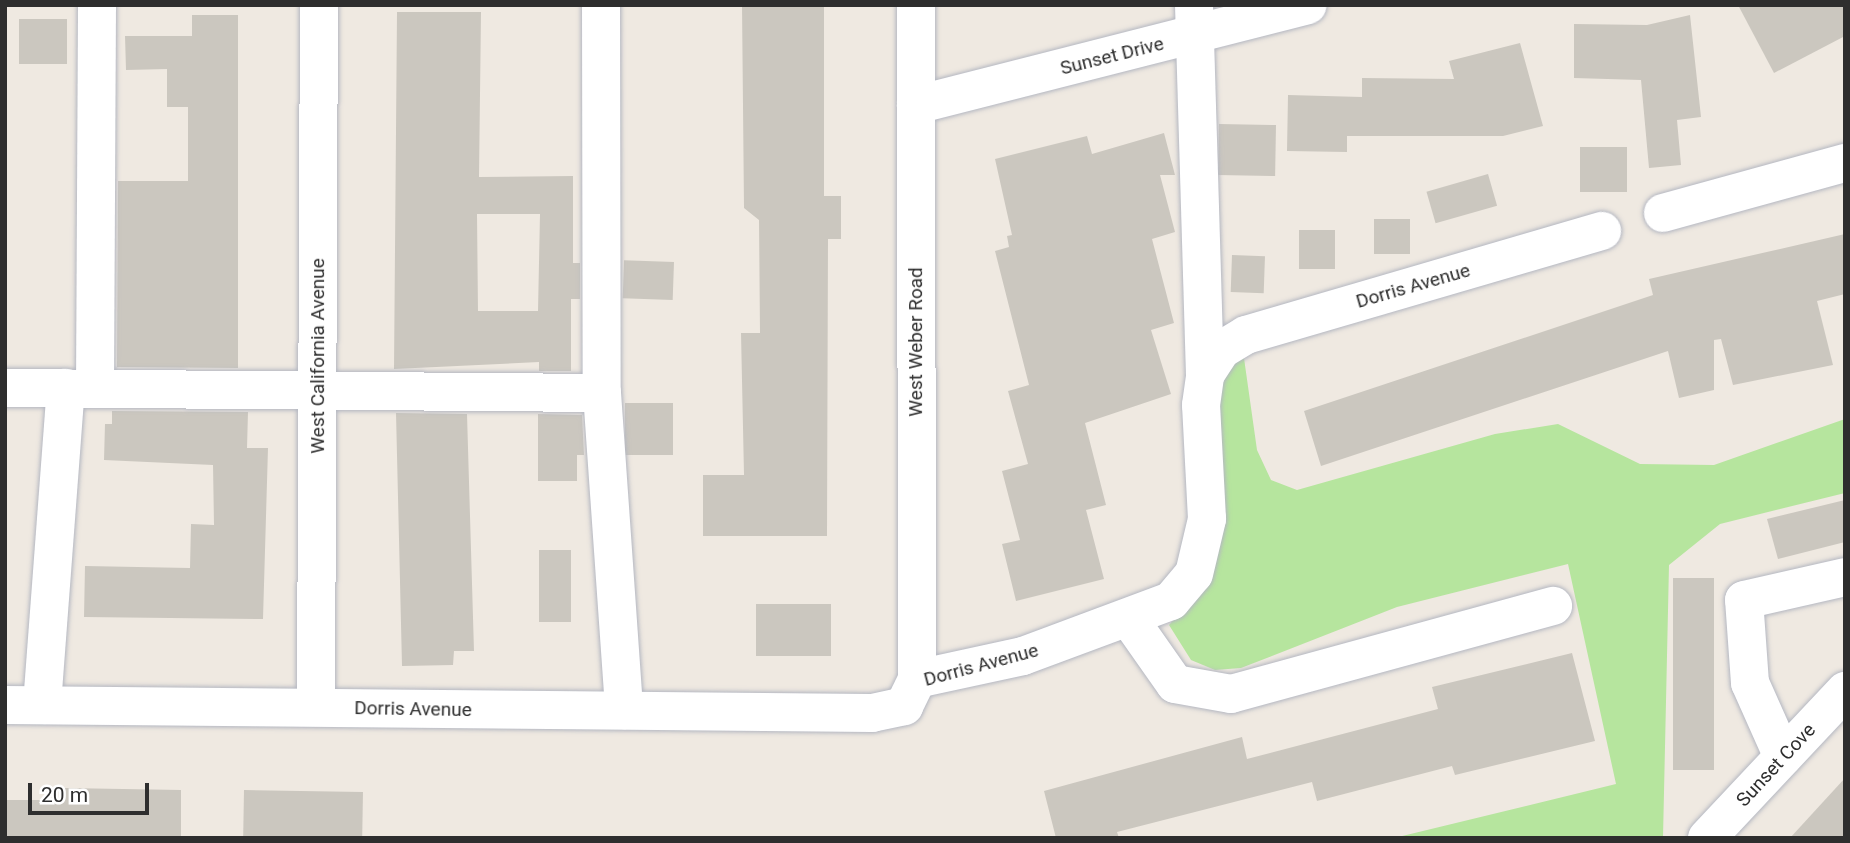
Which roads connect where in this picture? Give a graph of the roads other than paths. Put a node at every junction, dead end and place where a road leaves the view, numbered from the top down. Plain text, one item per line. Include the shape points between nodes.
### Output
1 (97, 5) edge
2 (319, 5) edge
3 (601, 5) edge
4 (916, 5) edge
5 (1307, 5) edge
6 (1194, 20) edge
7 (916, 104) junction
8 (1845, 163) edge
9 (1663, 213) dead end
10 (1602, 231) dead end
11 (1205, 375) junction
12 (5, 388) edge
13 (80, 388) junction
14 (318, 390) junction
15 (602, 393) junction
16 (1845, 577) edge
17 (1553, 606) dead end
18 (1130, 620) junction
19 (917, 679) junction
20 (1845, 691) edge
21 (24, 705) edge
22 (316, 707) junction
23 (624, 710) junction
24 (1783, 757) junction
25 (1707, 838) edge

1 - 13 street
2 - 14 street, West California Avenue
3 - 15 street
4 - 7 street, West Weber Road
5 - 6 street, Sunset Drive
6 - 7 street, Sunset Drive
6 - 11 street
7 - 19 street, West Weber Road
8 - 9 street
10 - 11 street, Dorris Avenue via 1246,335 1221,350
11 - 18 street, Dorris Avenue via 1207,519 1194,575 1171,601
12 - 13 street
13 - 14 street
13 - 21 street
14 - 15 street
14 - 22 street, West California Avenue
15 - 23 street
16 - 24 street via 1744,600 1750,683
17 - 18 street via 1231,694 1175,684
18 - 19 street, Dorris Avenue via 1023,656
19 - 23 street, Dorris Avenue via 904,706 890,712
20 - 24 street, Sunset Cove
21 - 22 street, Dorris Avenue
22 - 23 street, Dorris Avenue
24 - 25 street, Sunset Cove

